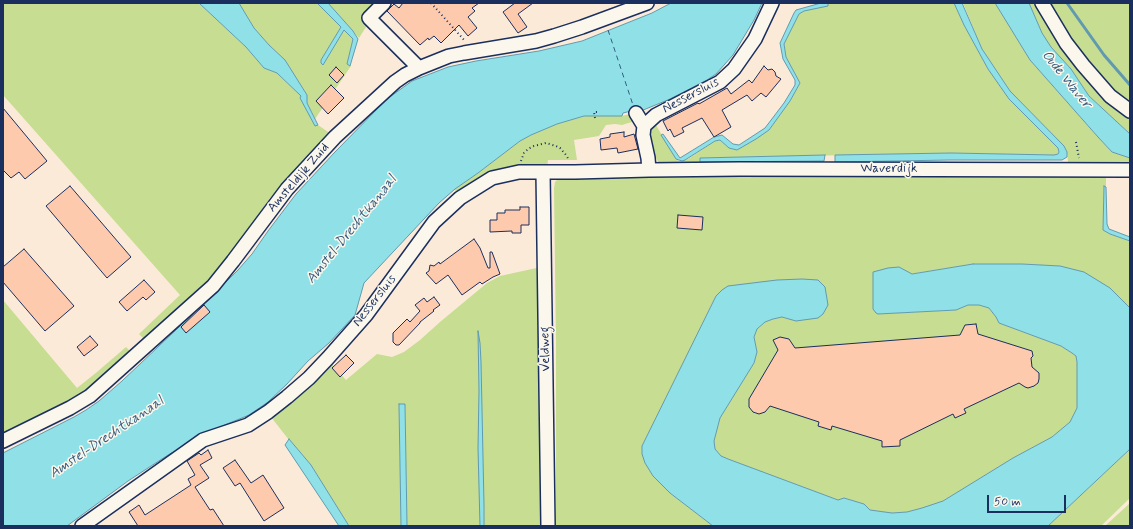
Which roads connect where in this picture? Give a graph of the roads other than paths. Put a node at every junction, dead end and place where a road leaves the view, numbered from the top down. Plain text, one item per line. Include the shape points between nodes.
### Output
1 (384, 3) edge
2 (647, 3) edge
3 (772, 3) edge
4 (1042, 3) edge
5 (419, 68) junction
6 (1130, 111) edge
7 (636, 113) dead end
8 (644, 126) junction
9 (649, 170) junction
10 (1130, 170) edge
11 (543, 172) junction
12 (3, 441) edge
13 (82, 526) edge
14 (548, 526) edge

1 - 5 street via 369,18
2 - 5 street, Amsteldijk Zuid via 606,25 536,41 449,56
3 - 8 street, Nessersluis via 755,39 734,69 720,82 656,115
4 - 6 street via 1066,43 1083,65 1110,96
5 - 12 street, Amsteldijk Zuid via 395,82 335,137 287,189 212,286 90,396
7 - 8 street
8 - 9 street via 643,136
9 - 10 street, Waverdijk
9 - 11 street, Nessersluis
11 - 13 street, Nessersluis via 519,172 492,178 460,198 434,222 366,314 309,378 268,412 248,425 203,440
11 - 14 street, Veldweg

